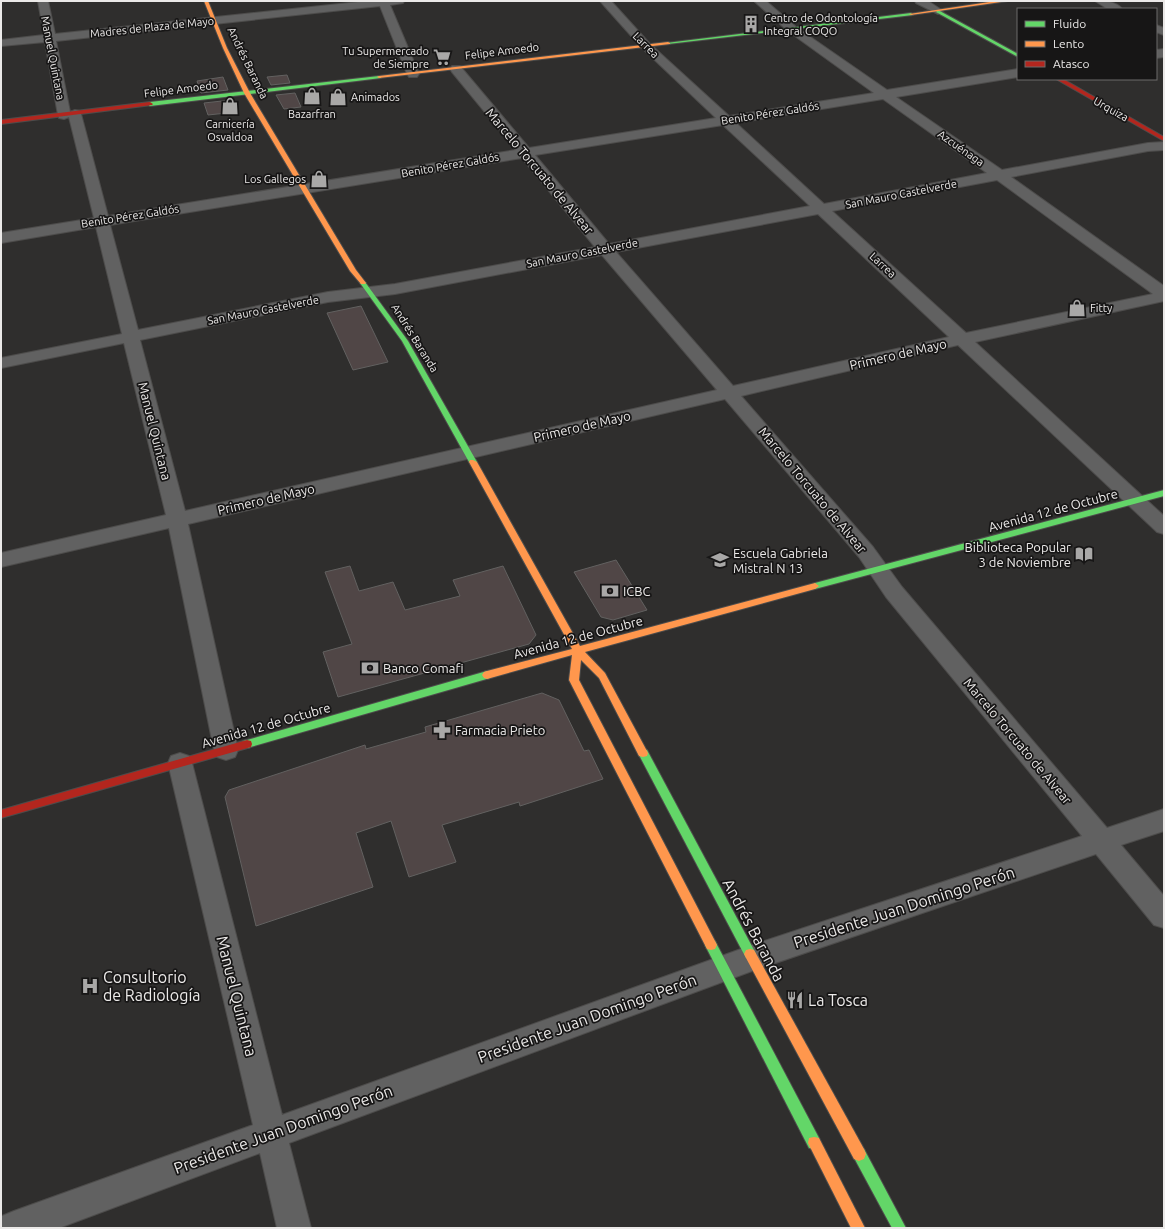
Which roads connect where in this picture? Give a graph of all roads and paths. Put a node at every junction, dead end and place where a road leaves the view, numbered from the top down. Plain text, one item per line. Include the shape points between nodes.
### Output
1 (43, 1) edge
2 (206, 1) edge
3 (399, 1) edge
4 (605, 1) edge
5 (759, 1) edge
6 (920, 1) edge
7 (1006, 1) edge
8 (1100, 1) edge
9 (384, 2) edge
10 (1115, 8) edge
11 (938, 11) junction
12 (214, 20) junction
13 (792, 29) junction
14 (49, 38) junction
15 (1, 43) edge
16 (646, 46) junction
17 (1017, 55) edge
18 (456, 69) junction
19 (1017, 73) edge
20 (413, 74) junction
21 (1061, 80) edge
22 (247, 93) junction
23 (885, 95) junction
24 (70, 115) junction
25 (726, 120) junction
26 (1, 122) edge
27 (1164, 139) edge
28 (1164, 146) edge
29 (523, 152) junction
30 (999, 175) junction
31 (303, 188) junction
32 (822, 209) junction
33 (102, 220) junction
34 (1, 238) edge
35 (605, 249) junction
36 (368, 291) junction
37 (1164, 295) edge
38 (131, 336) junction
39 (963, 339) junction
40 (1, 363) edge
41 (731, 393) junction
42 (468, 452) junction
43 (1164, 493) edge
44 (1136, 501) junction
45 (177, 519) junction
46 (1164, 527) edge
47 (1, 560) edge
48 (879, 570) junction
49 (577, 650) junction
50 (226, 750) junction
51 (180, 764) junction
52 (1, 814) edge
53 (1164, 820) edge
54 (1102, 841) junction
55 (1164, 916) edge
56 (752, 958) junction
57 (724, 968) junction
58 (270, 1134) junction
59 (14, 1228) edge
60 (294, 1228) edge
61 (858, 1228) edge
62 (899, 1228) edge

1 - 14 street, Manuel Quintana
2 - 12 main road, Andrés Baranda
3 - 9 street, Madres de Plaza de Mayo
4 - 16 street, Larrea
5 - 13 street, Azcuénaga
6 - 11 street
7 - 11 main road, Felipe Amoedo
8 - 10 street
9 - 12 street, Madres de Plaza de Mayo
9 - 20 street
11 - 13 main road, Felipe Amoedo
11 - 17 main road
12 - 14 street, Madres de Plaza de Mayo
12 - 22 main road, Andrés Baranda
13 - 16 main road, Felipe Amoedo
13 - 23 street, Azcuénaga
14 - 15 street, Madres de Plaza de Mayo
14 - 24 street, Manuel Quintana
16 - 18 main road, Felipe Amoedo
16 - 25 street, Larrea
18 - 20 main road, Felipe Amoedo
18 - 29 street, Marcelo Torcuato de Alvear
19 - 23 street, Benito Pérez Galdós
20 - 22 main road, Felipe Amoedo
21 - 27 main road, Urquiza
22 - 24 main road, Felipe Amoedo
22 - 31 main road, Andrés Baranda
23 - 25 street, Benito Pérez Galdós
23 - 30 street, Azcuénaga
24 - 26 main road, Felipe Amoedo
24 - 33 street, Manuel Quintana
25 - 29 street, Benito Pérez Galdós
25 - 32 street, Larrea
28 - 30 street, San Mauro Castelverde
29 - 31 street, Benito Pérez Galdós
29 - 35 street, Marcelo Torcuato de Alvear
30 - 32 street, San Mauro Castelverde
30 - 37 street, Azcuénaga
31 - 33 street, Benito Pérez Galdós
31 - 36 main road, Andrés Baranda via 353,271
32 - 35 street, San Mauro Castelverde
32 - 39 street, Larrea
33 - 34 street, Benito Pérez Galdós
33 - 38 street, Manuel Quintana
35 - 36 street, San Mauro Castelverde via 395,289
35 - 41 street, Marcelo Torcuato de Alvear
36 - 38 street, San Mauro Castelverde
36 - 42 main road, Andrés Baranda via 405,341
37 - 39 street, Primero de Mayo
38 - 40 street, San Mauro Castelverde
38 - 45 street, Manuel Quintana
39 - 41 street, Primero de Mayo
39 - 44 street, Larrea
41 - 42 street, Primero de Mayo
41 - 48 street, Marcelo Torcuato de Alvear
42 - 45 street, Primero de Mayo
42 - 49 main road, Andrés Baranda
43 - 44 main road, Avenida 12 de Octubre
44 - 46 street, Larrea
44 - 48 main road, Avenida 12 de Octubre
45 - 47 street, Primero de Mayo
45 - 50 street, Manuel Quintana
48 - 49 main road, Avenida 12 de Octubre
48 - 54 street, Marcelo Torcuato de Alvear via 899,598
49 - 50 main road, Avenida 12 de Octubre
49 - 56 main road, Andrés Baranda via 602,676
49 - 57 main road via 574,680
50 - 51 main road, Avenida 12 de Octubre
51 - 52 main road, Avenida 12 de Octubre
51 - 58 street, Manuel Quintana
53 - 54 street, Presidente Juan Domingo Perón
54 - 55 street, Marcelo Torcuato de Alvear
54 - 56 street, Presidente Juan Domingo Perón
56 - 57 street, Presidente Juan Domingo Perón
56 - 62 main road, Andrés Baranda
57 - 58 street, Presidente Juan Domingo Perón
57 - 61 main road
58 - 59 street, Presidente Juan Domingo Perón
58 - 60 street, Manuel Quintana

